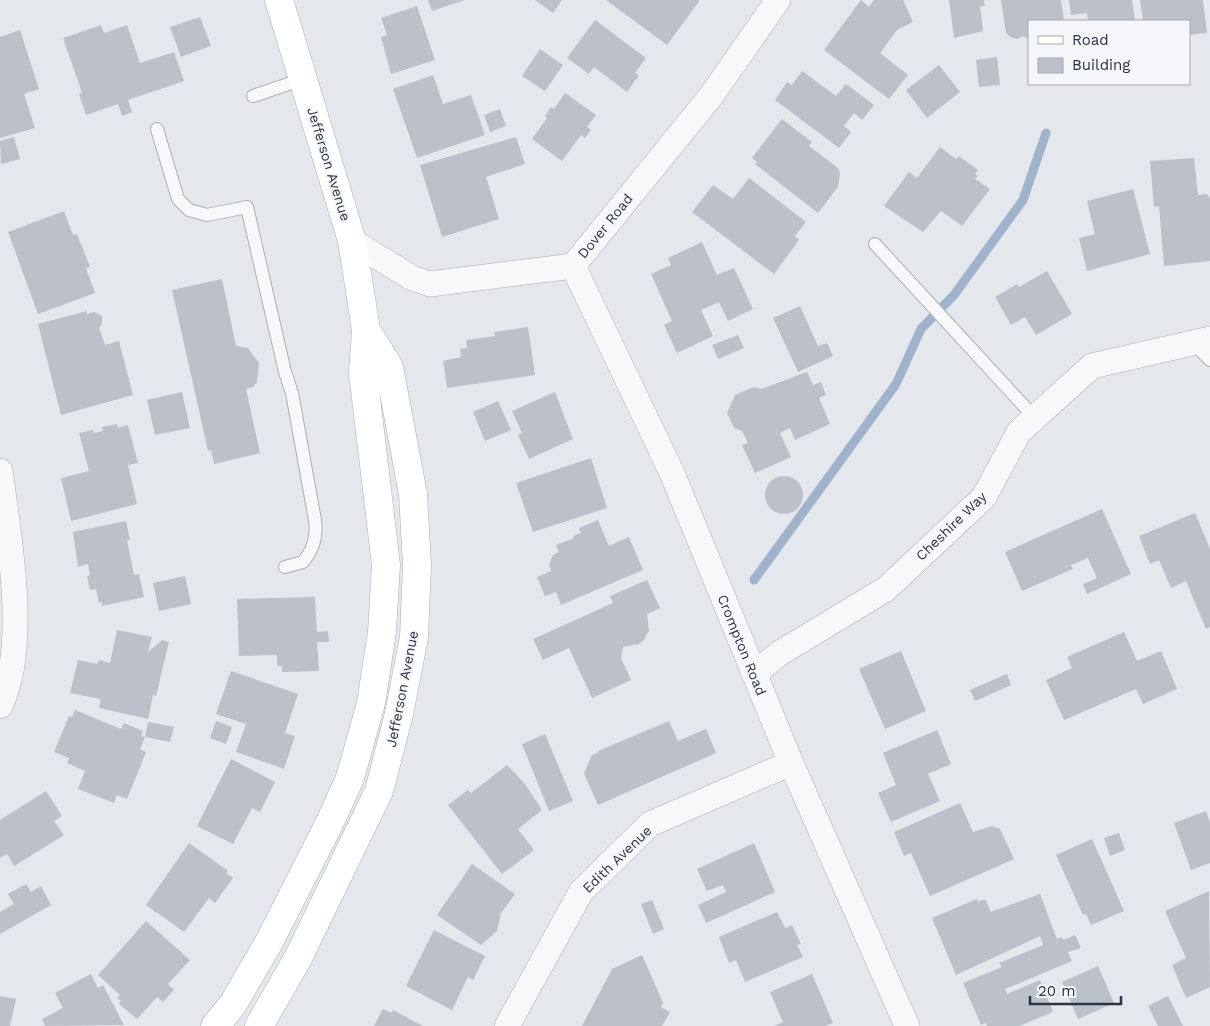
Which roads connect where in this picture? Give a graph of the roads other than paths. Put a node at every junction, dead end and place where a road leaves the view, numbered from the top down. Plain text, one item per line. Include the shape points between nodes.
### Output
1 (279, 0) edge
2 (778, 0) edge
3 (303, 79) junction
4 (253, 96) dead end
5 (156, 129) dead end
6 (352, 241) junction
7 (875, 244) dead end
8 (572, 266) junction
9 (366, 330) junction
10 (1204, 347) edge
11 (1035, 418) junction
12 (0, 470) edge
13 (285, 567) dead end
14 (754, 674) junction
15 (0, 706) edge
16 (791, 763) junction
17 (216, 1026) edge
18 (259, 1026) edge
19 (507, 1026) edge
20 (907, 1026) edge

1 - 3 main road, Jefferson Avenue
2 - 8 street, Dover Road via 711,96
3 - 4 lane
3 - 6 main road, Jefferson Avenue
5 - 13 lane via 178,199 189,210 207,215 247,208 292,393 315,520 313,549 304,562
6 - 8 street, Dover Road via 412,278 430,284
6 - 9 main road, Jefferson Avenue
7 - 11 lane
8 - 14 street, Crompton Road via 672,473
9 - 17 main road, Jefferson Avenue via 363,373 386,565 382,632 371,703 350,778 329,824 269,942
9 - 18 main road, Jefferson Avenue via 389,366 413,494 417,565 414,637 400,714 379,791 298,958
10 - 11 street, Cheshire Way via 1092,366
11 - 14 street, Cheshire Way via 1019,432 984,497 886,589 780,653
12 - 15 street via 10,546 16,644
14 - 16 street, Crompton Road
16 - 19 street, Edith Avenue via 650,824 581,892
16 - 20 street, Crompton Road

